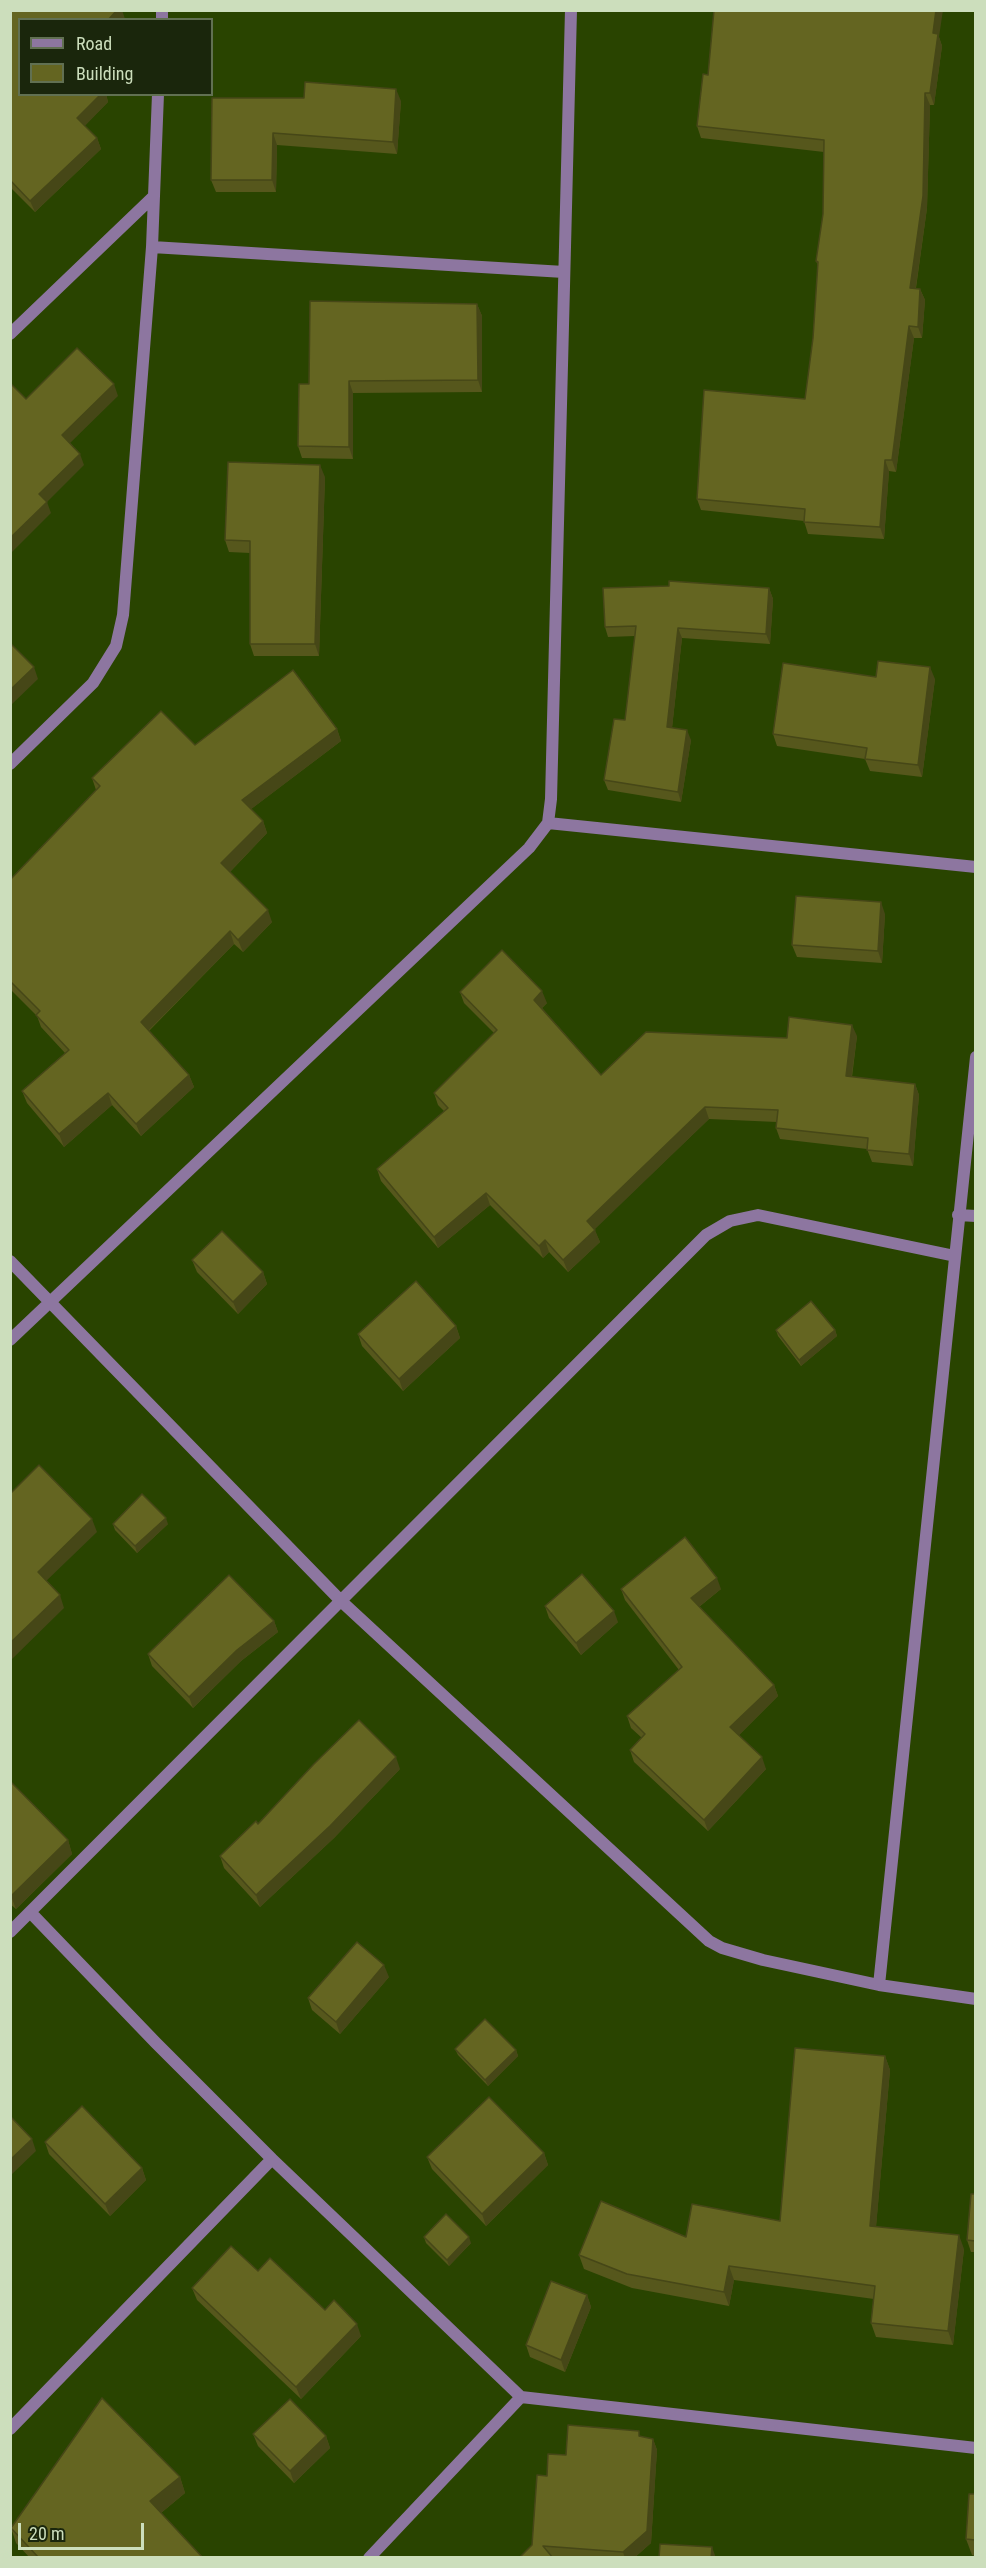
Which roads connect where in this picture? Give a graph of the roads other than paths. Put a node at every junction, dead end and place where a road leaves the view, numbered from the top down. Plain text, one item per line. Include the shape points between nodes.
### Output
1 (572, 10) edge
2 (158, 96) edge
3 (154, 196) junction
4 (152, 247) junction
5 (564, 272) junction
6 (10, 333) edge
7 (10, 764) edge
8 (548, 823) junction
9 (975, 867) edge
10 (975, 1057) edge
11 (958, 1215) junction
12 (975, 1216) edge
13 (955, 1256) junction
14 (10, 1261) edge
15 (50, 1302) junction
16 (10, 1340) edge
17 (341, 1601) junction
18 (31, 1913) junction
19 (10, 1932) edge
20 (879, 1985) junction
21 (975, 1999) edge
22 (272, 2159) junction
23 (521, 2397) junction
24 (10, 2429) edge
25 (975, 2448) edge
26 (369, 2558) edge

1 - 5 street
2 - 3 street
3 - 4 street
3 - 6 street
4 - 5 street
4 - 7 street via 123,615 116,646 93,684
5 - 8 street
8 - 9 street
8 - 15 street via 529,848
10 - 11 street
11 - 12 street
11 - 13 street
13 - 17 street via 758,1215 730,1221 706,1235 682,1258
13 - 20 street
14 - 15 street
15 - 16 street
15 - 17 street
17 - 18 street
17 - 20 street via 714,1945 763,1960
18 - 19 street
18 - 22 street
20 - 21 street
22 - 23 street
22 - 24 street
23 - 25 street
23 - 26 street

